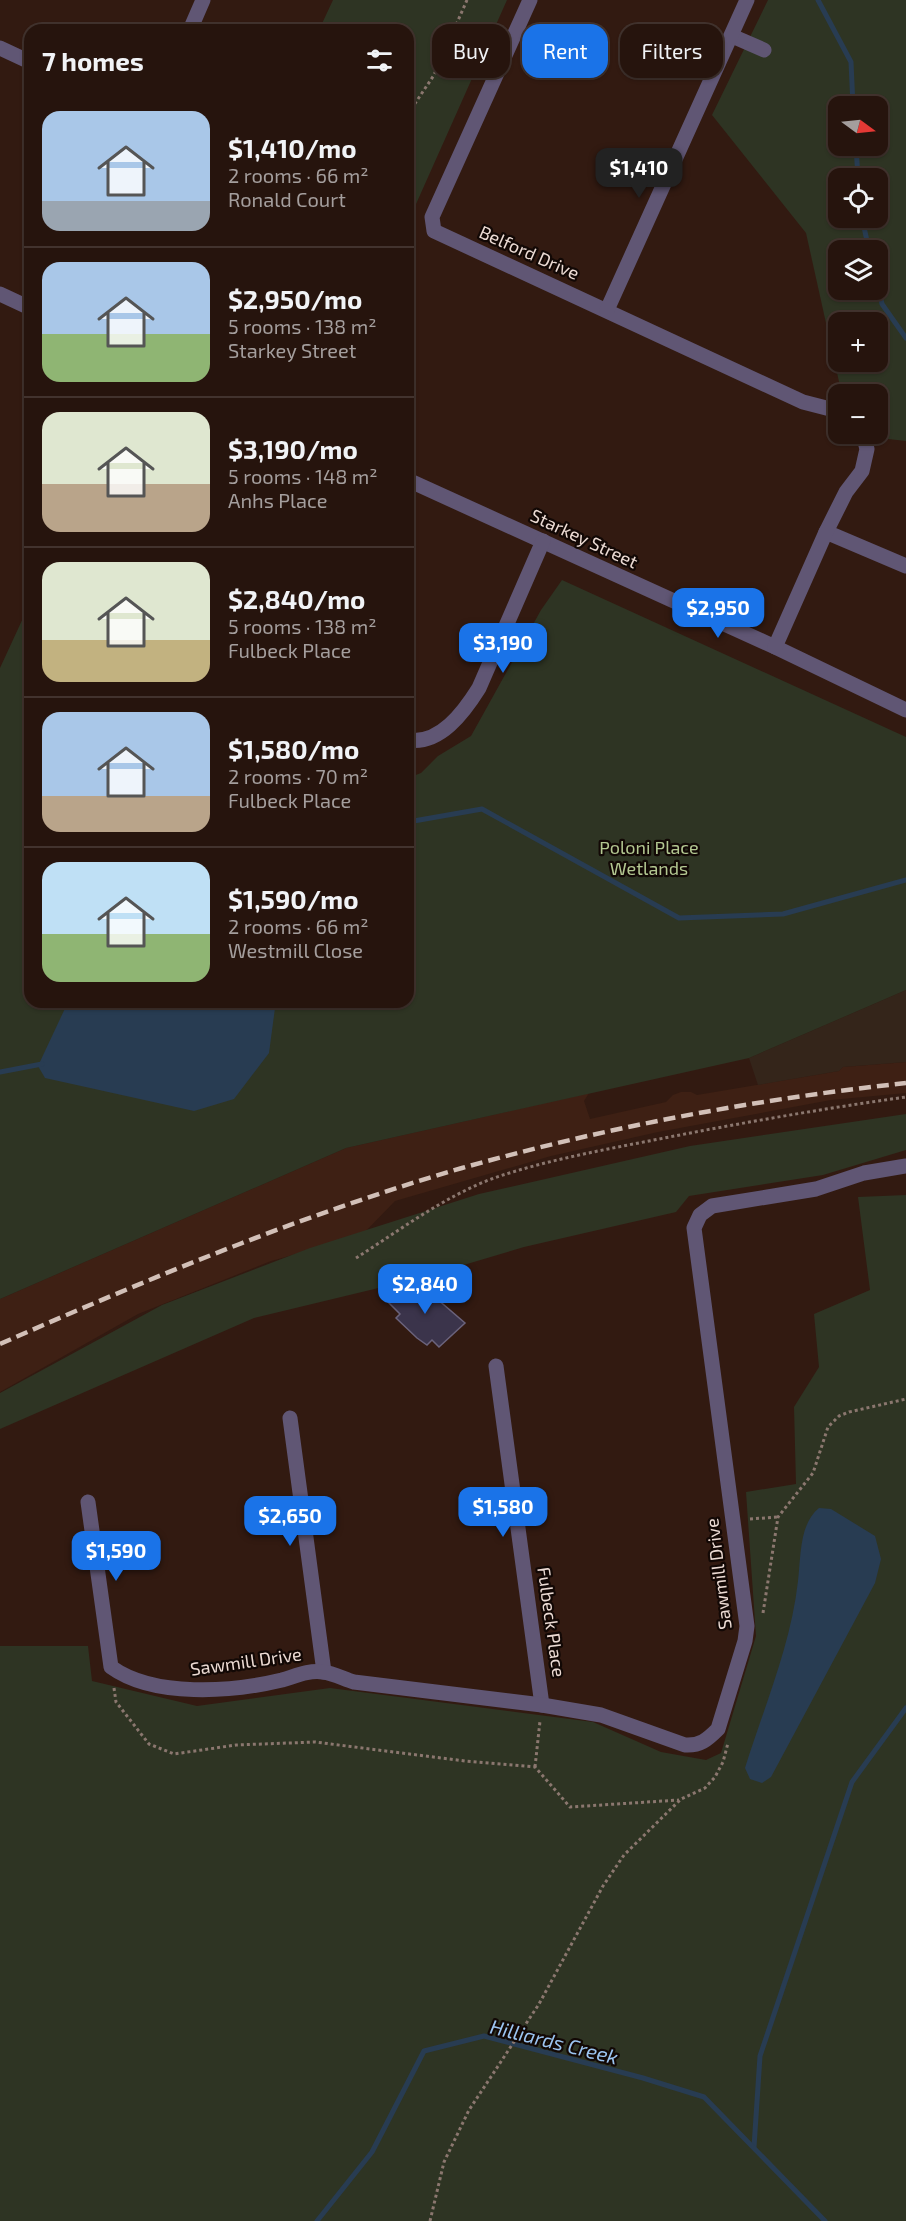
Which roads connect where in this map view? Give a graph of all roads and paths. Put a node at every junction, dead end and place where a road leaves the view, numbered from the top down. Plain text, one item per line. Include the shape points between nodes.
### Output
1 (203, 0) edge
2 (467, 0) edge
3 (530, 0) edge
4 (747, 0) edge
5 (193, 24) edge
6 (732, 36) junction
7 (0, 48) edge
8 (764, 50) dead end
9 (24, 59) edge
10 (414, 105) edge
11 (0, 294) edge
12 (24, 305) edge
13 (607, 310) junction
14 (828, 408) edge
15 (866, 444) edge
16 (414, 483) edge
17 (826, 532) junction
18 (543, 541) junction
19 (906, 566) edge
20 (775, 647) junction
21 (906, 710) edge
22 (414, 741) edge
23 (906, 1097) edge
24 (906, 1166) edge
25 (356, 1257) dead end
26 (496, 1366) dead end
27 (906, 1399) edge
28 (290, 1418) dead end
29 (88, 1502) dead end
30 (778, 1517) junction
31 (732, 1521) junction
32 (763, 1615) dead end
33 (111, 1667) junction
34 (324, 1672) junction
35 (542, 1705) junction
36 (729, 1739) dead end
37 (535, 1767) junction
38 (681, 1799) junction
39 (430, 2221) edge

1 - 5 street
2 - 10 path via 434,75
3 - 13 street, Belford Drive via 432,217 434,231
4 - 6 street
6 - 8 street
6 - 13 street
7 - 9 street
11 - 12 street
13 - 14 street, Belford Drive via 803,402
15 - 17 street via 862,471 846,492
16 - 18 street, Starkey Street
17 - 19 street
17 - 20 street
18 - 20 street, Starkey Street
18 - 22 street via 479,688 465,710 443,732
20 - 21 street, Starkey Street
23 - 25 path via 805,1111 564,1158 493,1179 447,1201
24 - 31 street, Sawmill Drive via 864,1173 816,1189 712,1206 700,1215 694,1228
26 - 35 street, Fulbeck Place
27 - 30 path via 849,1412 833,1421 813,1473
28 - 34 street
29 - 33 street
30 - 31 path
30 - 32 path
31 - 35 street, Sawmill Drive via 746,1634 718,1729 709,1739 698,1746 685,1745 601,1715
33 - 34 street, Sawmill Drive via 135,1680 198,1691
33 - 37 path via 116,1702 150,1744 174,1754 236,1745 315,1742
34 - 35 street, Sawmill Drive via 354,1682
35 - 37 path
36 - 38 path via 715,1777 705,1788
37 - 38 path via 570,1807
38 - 39 path via 624,1855 539,2004 469,2110 444,2162

